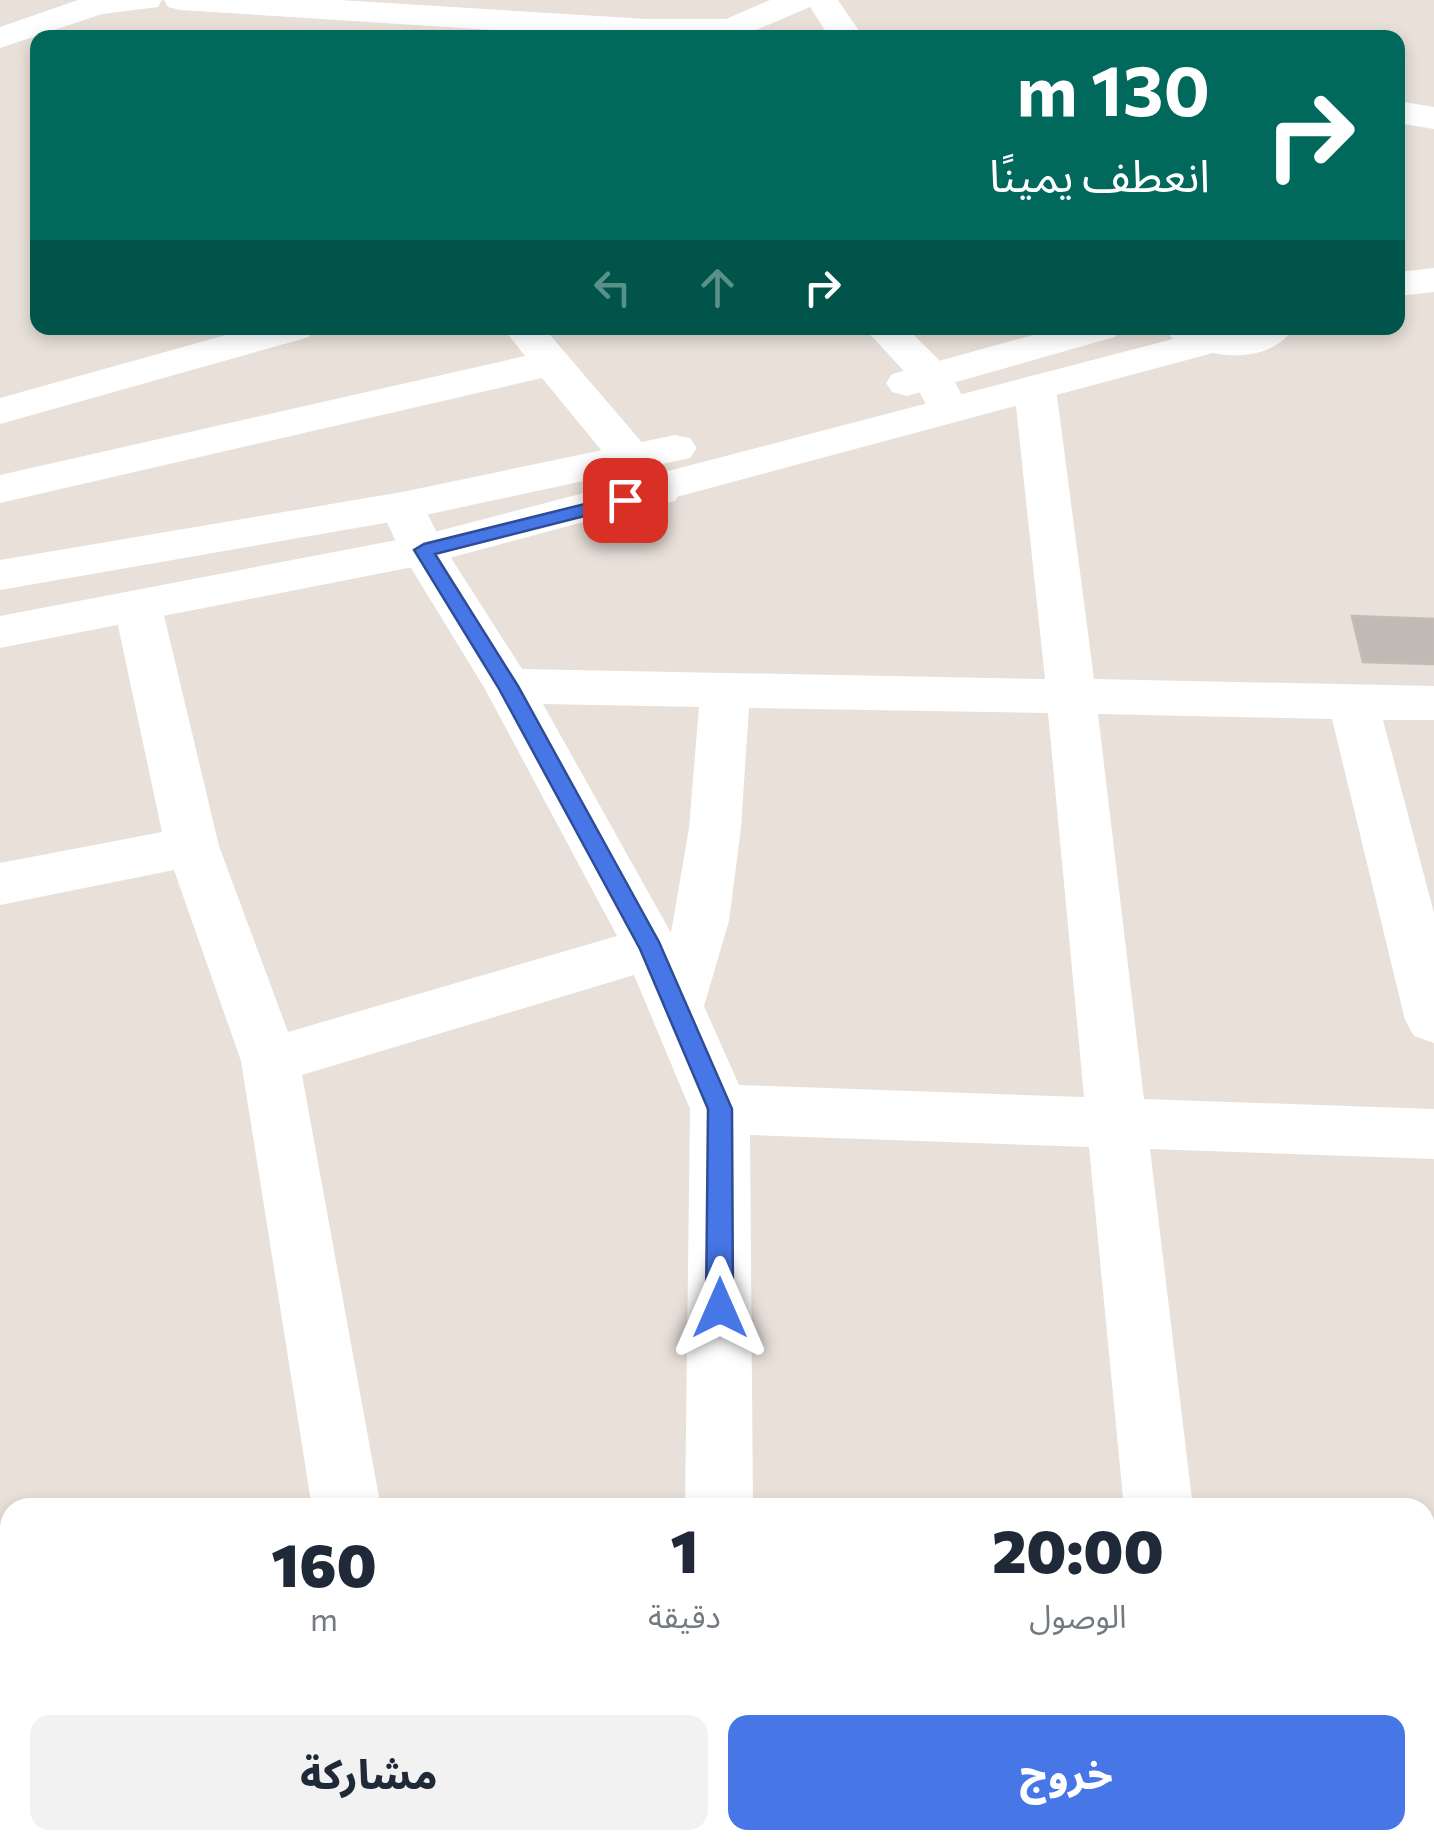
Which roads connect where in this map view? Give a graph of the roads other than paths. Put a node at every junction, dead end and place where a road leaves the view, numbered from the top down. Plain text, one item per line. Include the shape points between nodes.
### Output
1 (146, 0) edge
2 (180, 0) edge
3 (822, 0) edge
4 (783, 3) edge
5 (98, 4) junction
6 (0, 11) edge
7 (382, 17) edge
8 (270, 22) edge
9 (585, 30) edge
10 (715, 30) edge
11 (793, 30) edge
12 (842, 30) edge
13 (0, 38) edge
14 (1405, 113) edge
15 (1434, 118) edge
16 (1434, 280) edge
17 (1405, 283) edge
18 (1434, 312) edge
19 (1405, 314) edge
20 (270, 335) edge
21 (528, 335) edge
22 (890, 335) edge
23 (1084, 335) edge
24 (1194, 335) edge
25 (1203, 335) edge
26 (1266, 335) edge
27 (550, 363) junction
28 (1035, 388) junction
29 (941, 393) junction
30 (0, 411) edge
31 (644, 476) junction
32 (0, 489) edge
33 (413, 528) junction
34 (0, 575) edge
35 (138, 607) junction
36 (0, 632) edge
37 (508, 686) junction
38 (725, 688) junction
39 (1074, 694) junction
40 (1353, 702) junction
41 (1434, 703) edge
42 (192, 846) junction
43 (0, 884) edge
44 (651, 948) junction
45 (676, 1006) junction
46 (1434, 1020) edge
47 (270, 1061) junction
48 (720, 1109) junction
49 (1114, 1124) junction
50 (1434, 1134) edge
51 (344, 1498) edge
52 (720, 1498) edge
53 (1158, 1498) edge

1 - 5 street
2 - 8 street
3 - 12 street
4 - 10 street via 732,29
4 - 11 street
5 - 6 street
5 - 13 street
7 - 8 street
7 - 9 street
14 - 15 street
16 - 17 street
18 - 19 street
20 - 30 street
21 - 27 street
22 - 29 street
23 - 29 street
24 - 28 street
25 - 26 street via 1247,343
27 - 31 street
27 - 32 street
28 - 29 street
28 - 39 street
29 - 31 street
31 - 33 street
33 - 34 street
33 - 35 street
33 - 37 street
35 - 36 street
35 - 42 street
37 - 38 street
37 - 44 street
38 - 39 street
38 - 45 street via 702,920
39 - 40 street
39 - 49 street
40 - 41 street
40 - 46 street
42 - 43 street
42 - 47 street
44 - 45 street
44 - 47 street
45 - 48 street
47 - 51 street
48 - 49 street
48 - 52 street
49 - 50 street
49 - 53 street

